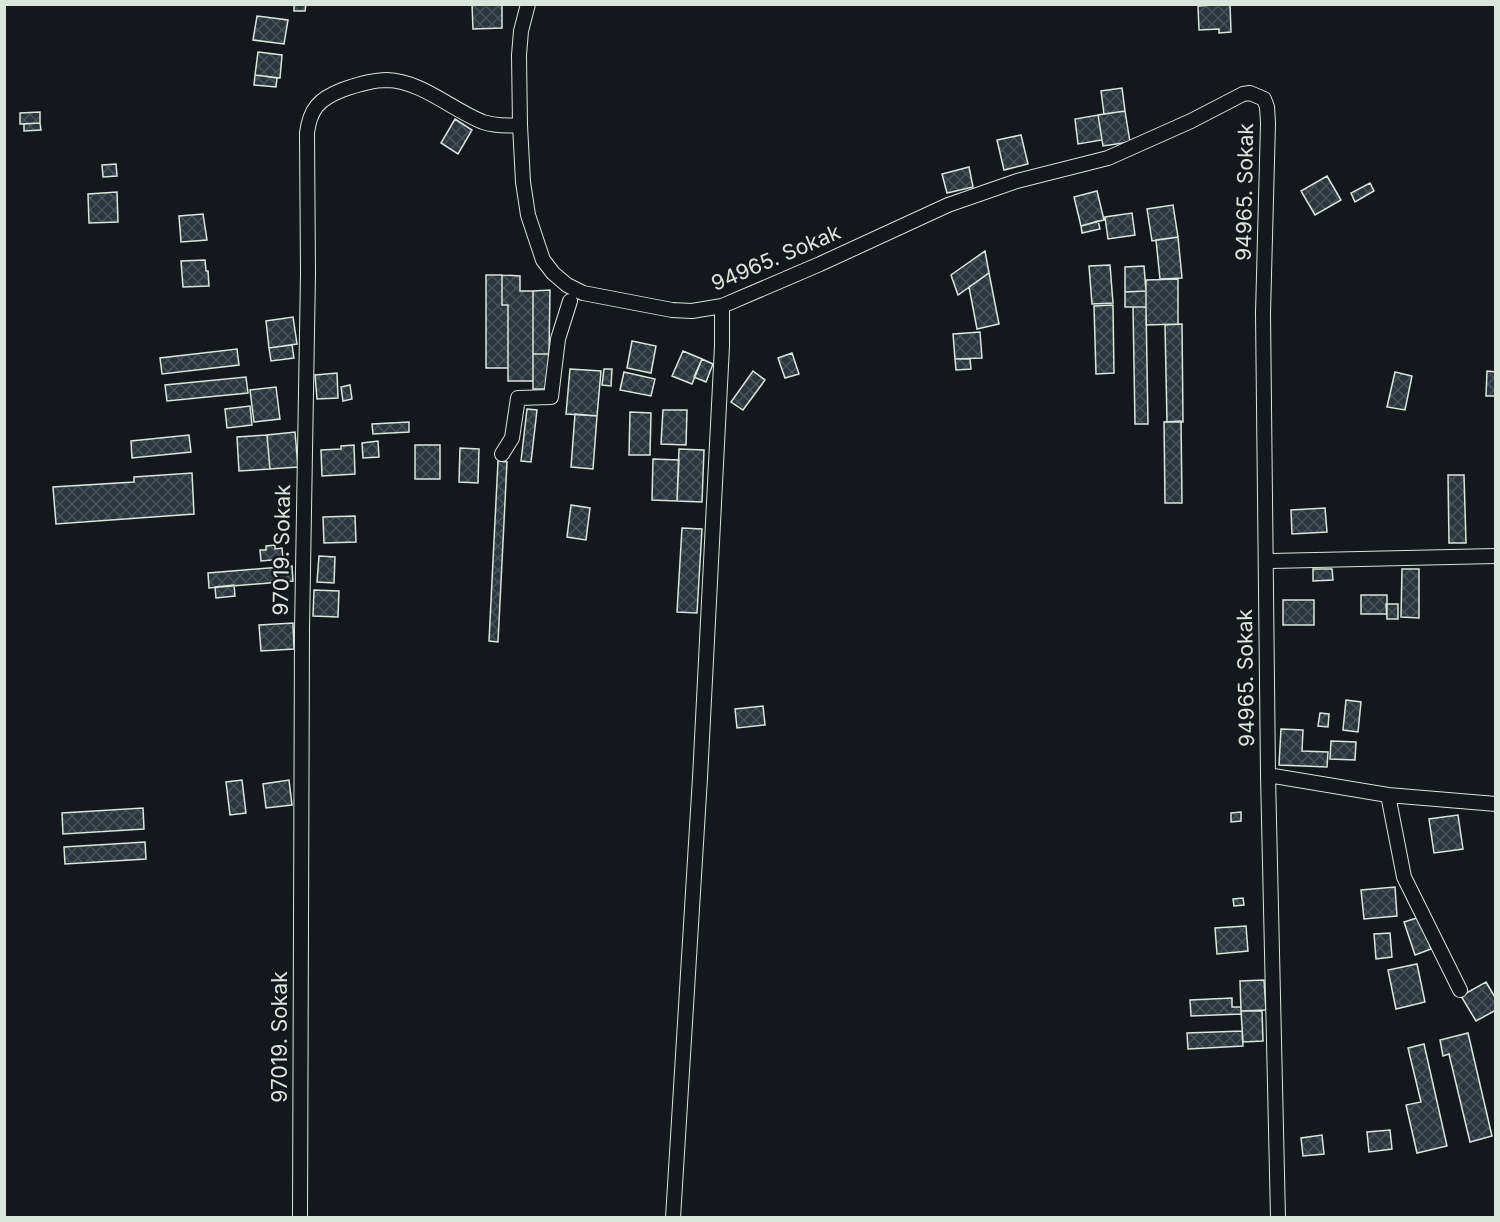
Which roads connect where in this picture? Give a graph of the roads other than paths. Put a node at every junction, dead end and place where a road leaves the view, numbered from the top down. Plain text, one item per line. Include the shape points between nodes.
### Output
1 (528, 4) edge
2 (520, 125) junction
3 (570, 301) dead end
4 (722, 306) junction
5 (502, 454) dead end
6 (1496, 556) edge
7 (1266, 561) junction
8 (1268, 775) junction
9 (1388, 795) junction
10 (1496, 804) edge
11 (1460, 990) dead end
12 (300, 1218) edge
13 (673, 1218) edge
14 (1278, 1218) edge

1 - 2 street, 94965. Sokak via 519,56
2 - 4 street, 94965. Sokak via 528,215 543,260 553,273 583,293 607,299 672,310
2 - 12 street, 97019. Sokak via 485,123 431,94 388,80 365,82 326,97 309,119
3 - 5 street via 558,339 551,397 518,398 512,438
4 - 7 street, 94965. Sokak via 948,205 1017,181 1108,158 1243,94 1257,94 1264,99 1268,123 1263,313
4 - 13 street via 700,778
6 - 7 street
7 - 8 street, 94965. Sokak
8 - 9 street
8 - 14 street, 94965. Sokak
9 - 10 street
9 - 11 street via 1404,877

